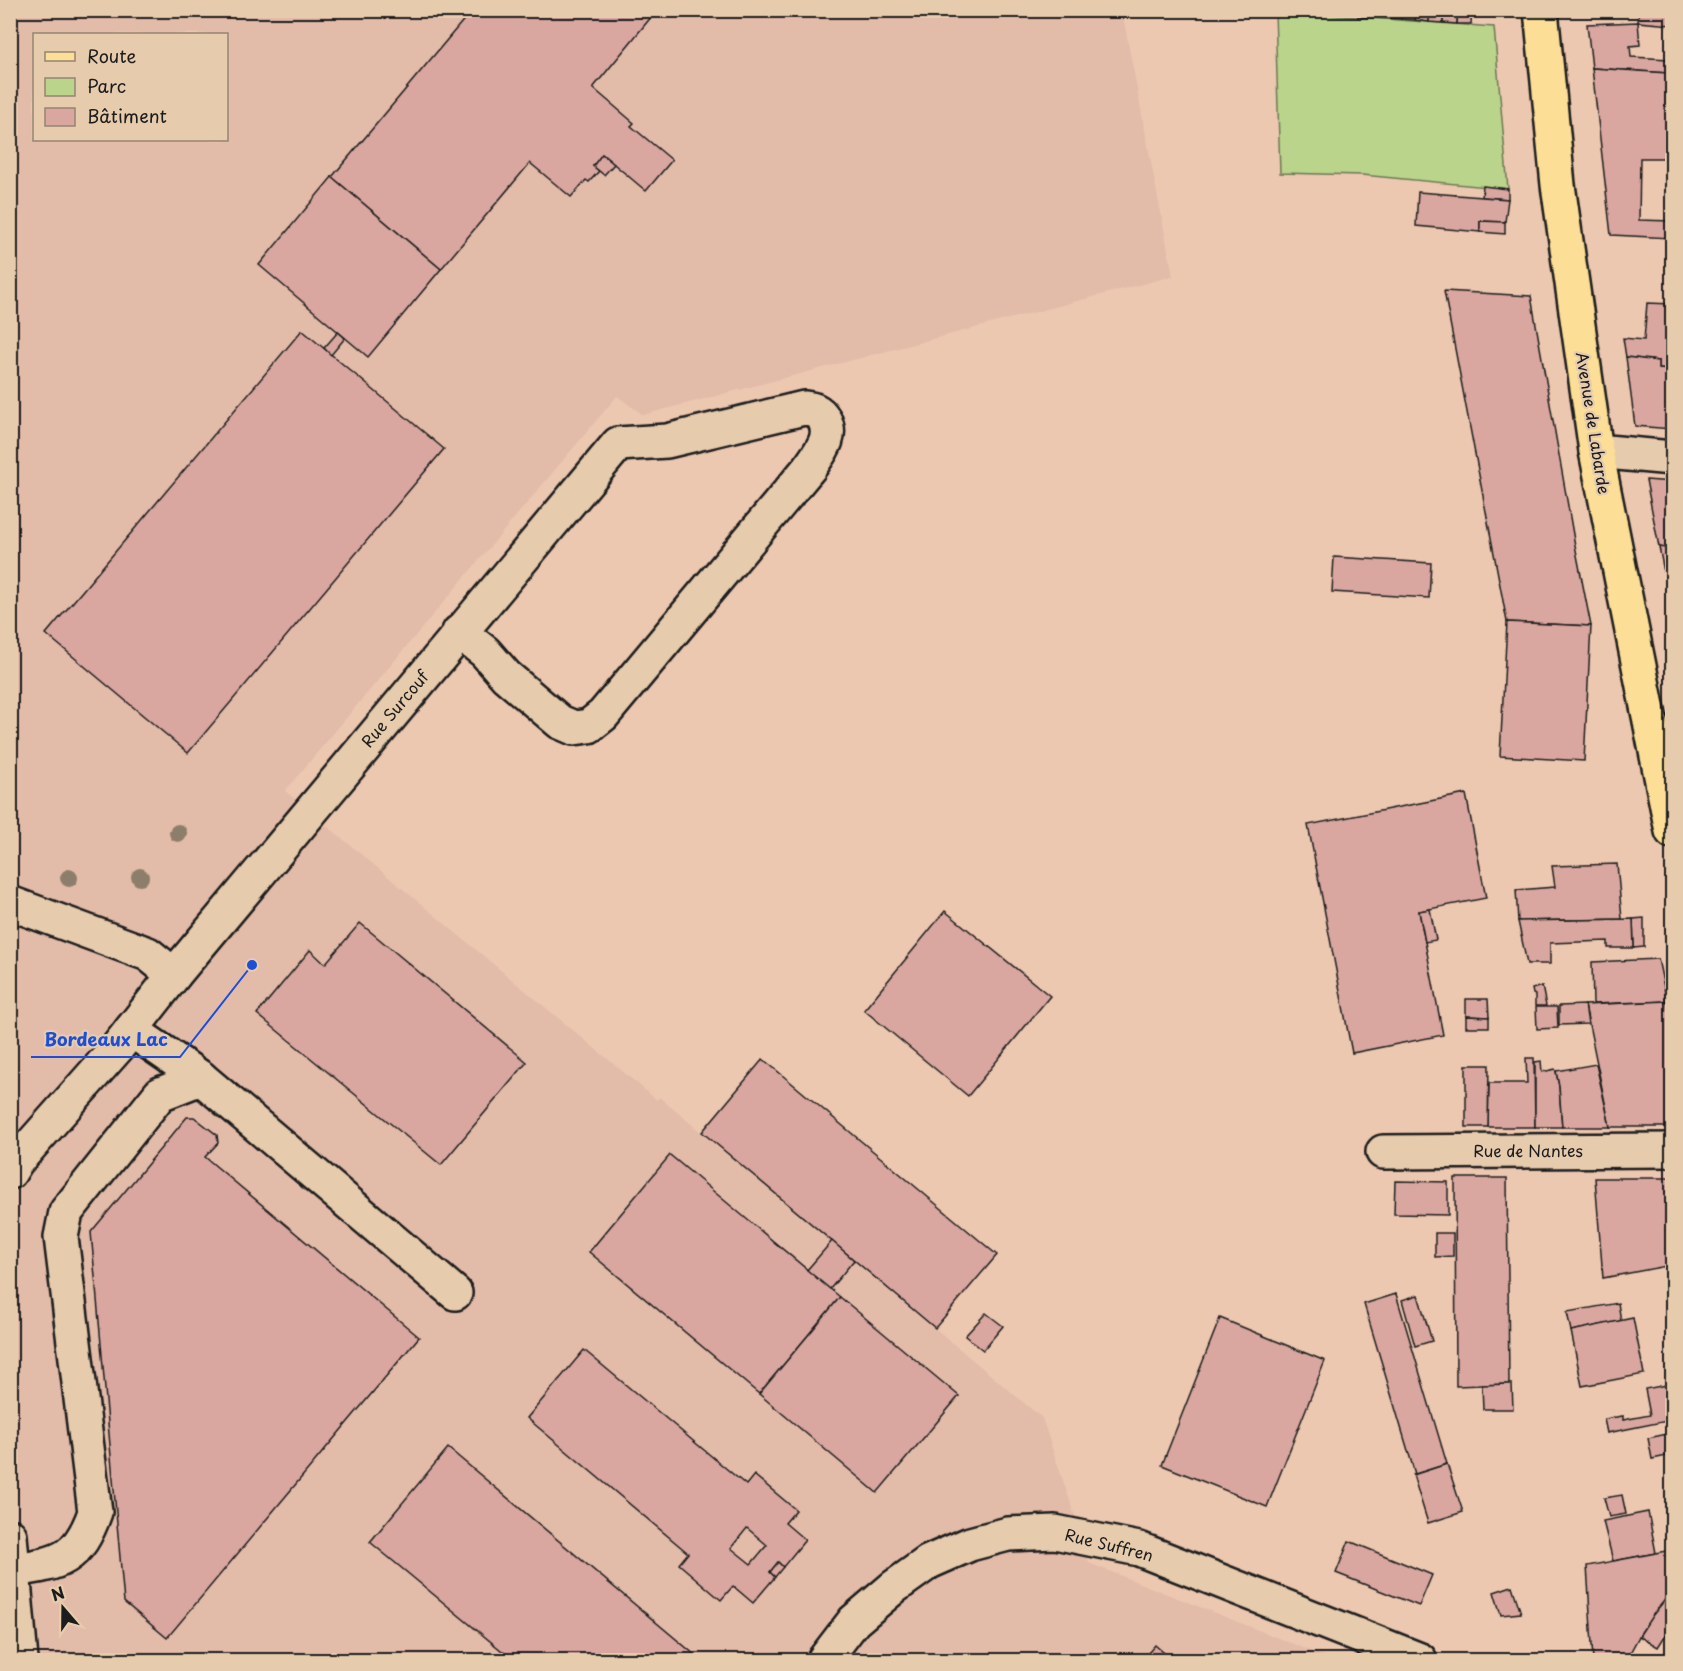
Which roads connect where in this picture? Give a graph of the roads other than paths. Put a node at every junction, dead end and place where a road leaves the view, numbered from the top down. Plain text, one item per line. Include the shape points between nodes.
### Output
1 (1541, 10) edge
2 (1596, 451) junction
3 (1672, 458) edge
4 (459, 632) junction
5 (1663, 734) edge
6 (1672, 831) edge
7 (10, 903) edge
8 (174, 975) junction
9 (131, 1030) junction
10 (201, 1078) junction
11 (1672, 1150) edge
12 (1383, 1152) dead end
13 (10, 1172) edge
14 (455, 1293) dead end
15 (10, 1536) edge
16 (14, 1570) junction
17 (21, 1660) edge
18 (824, 1660) edge
19 (1420, 1660) edge

1 - 2 main road, Avenue de Labarde via 1558,185
2 - 3 street
2 - 5 main road, Avenue de Labarde
4 - 4 street, Rue Surcouf via 618,444 667,441 804,408 815,409 822,416 829,429 825,444 810,467 603,715 589,726 574,728 560,722
4 - 8 street, Rue Surcouf
5 - 6 main road, Avenue de Labarde
7 - 8 street via 148,954
8 - 9 street, Rue Surcouf
9 - 10 street
9 - 13 street, Rue Surcouf
10 - 14 street
10 - 16 street via 160,1094 66,1212 61,1237 95,1512 72,1554 45,1566
11 - 12 street, Rue de Nantes
15 - 16 street
16 - 17 street
18 - 19 street, Rue Suffren via 854,1622 929,1562 970,1544 1008,1534 1055,1532 1139,1549

